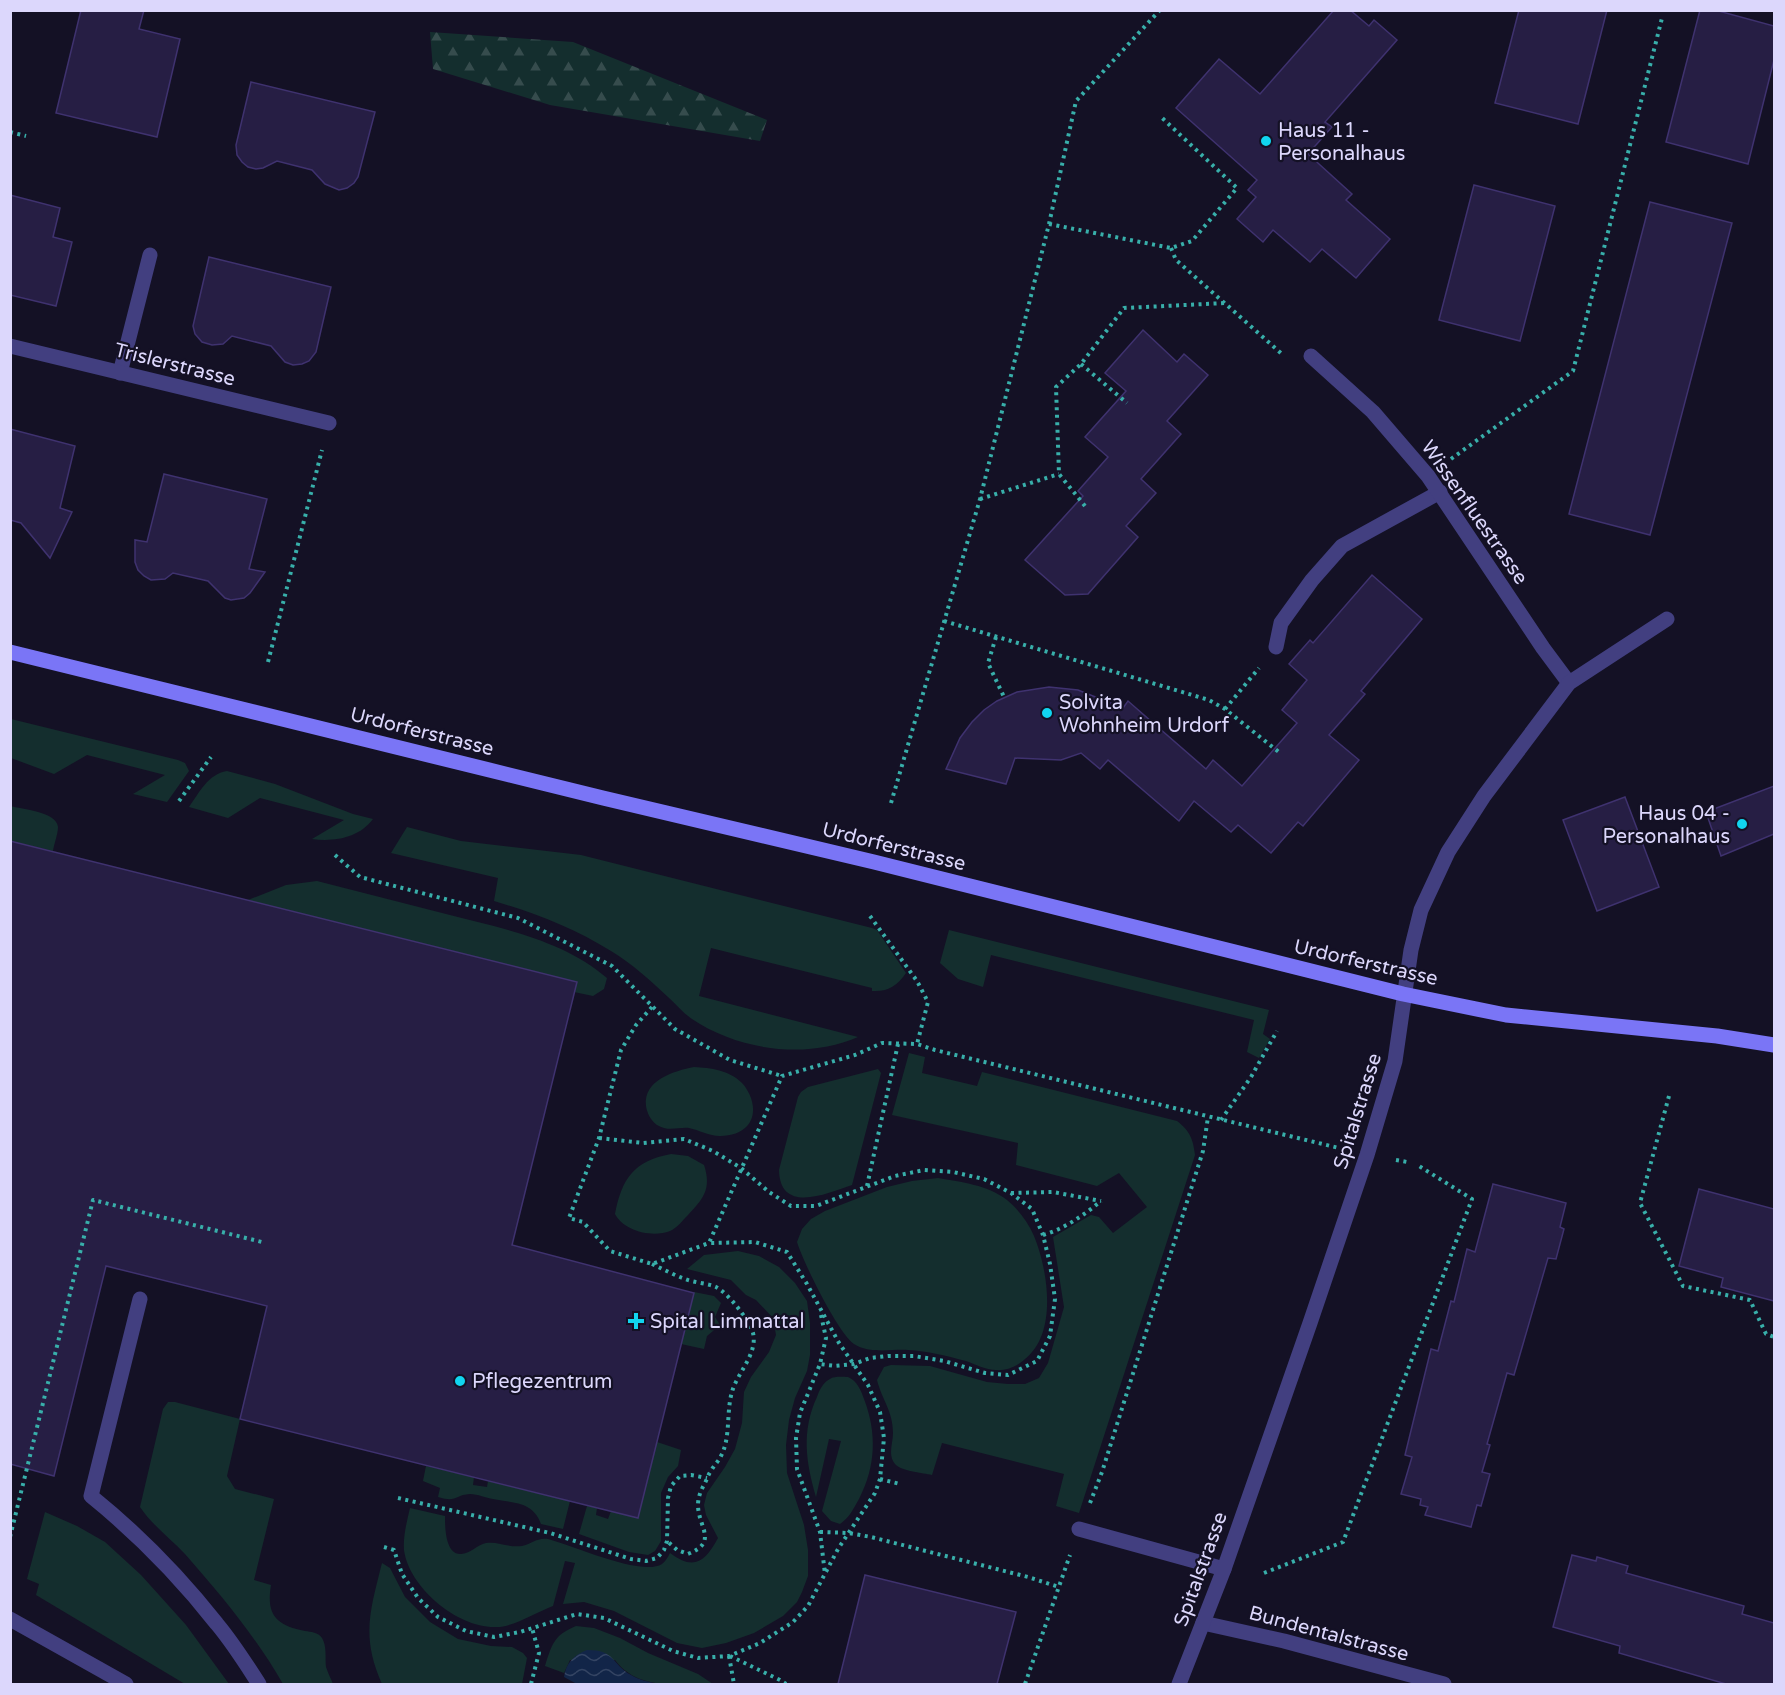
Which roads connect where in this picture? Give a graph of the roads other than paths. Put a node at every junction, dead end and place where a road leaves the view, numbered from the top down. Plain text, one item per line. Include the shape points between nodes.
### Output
1 (150, 255) dead end
2 (10, 346) edge
3 (1311, 356) road end
4 (120, 373) junction
5 (329, 423) road end
6 (1440, 492) junction
7 (1667, 619) dead end
8 (1276, 647) road end
9 (10, 652) edge
10 (1569, 683) junction
11 (1403, 994) junction
12 (1774, 1045) edge
13 (140, 1299) dead end
14 (1079, 1529) road end
15 (1224, 1569) junction
16 (10, 1619) edge
17 (1203, 1623) junction
18 (126, 1684) edge
19 (259, 1684) edge
20 (1179, 1684) edge
21 (1444, 1684) edge

1 - 4 street
2 - 4 street, Trislerstrasse
3 - 6 street, Wissenfluestrasse via 1373,412
4 - 5 street, Trislerstrasse
6 - 8 street via 1342,546 1281,623
6 - 10 street, Wissenfluestrasse
7 - 10 street, Spitalstrasse
9 - 11 main road, Urdorferstrasse
10 - 11 street, Spitalstrasse via 1484,796 1448,852 1421,910
11 - 12 main road, Urdorferstrasse via 1506,1015
11 - 15 street, Spitalstrasse via 1395,1062 1367,1155
13 - 19 street via 92,1496 172,1572 218,1624
14 - 15 street
15 - 17 street, Spitalstrasse
16 - 18 street
17 - 20 street, Spitalstrasse
17 - 21 street, Bundentalstrasse

